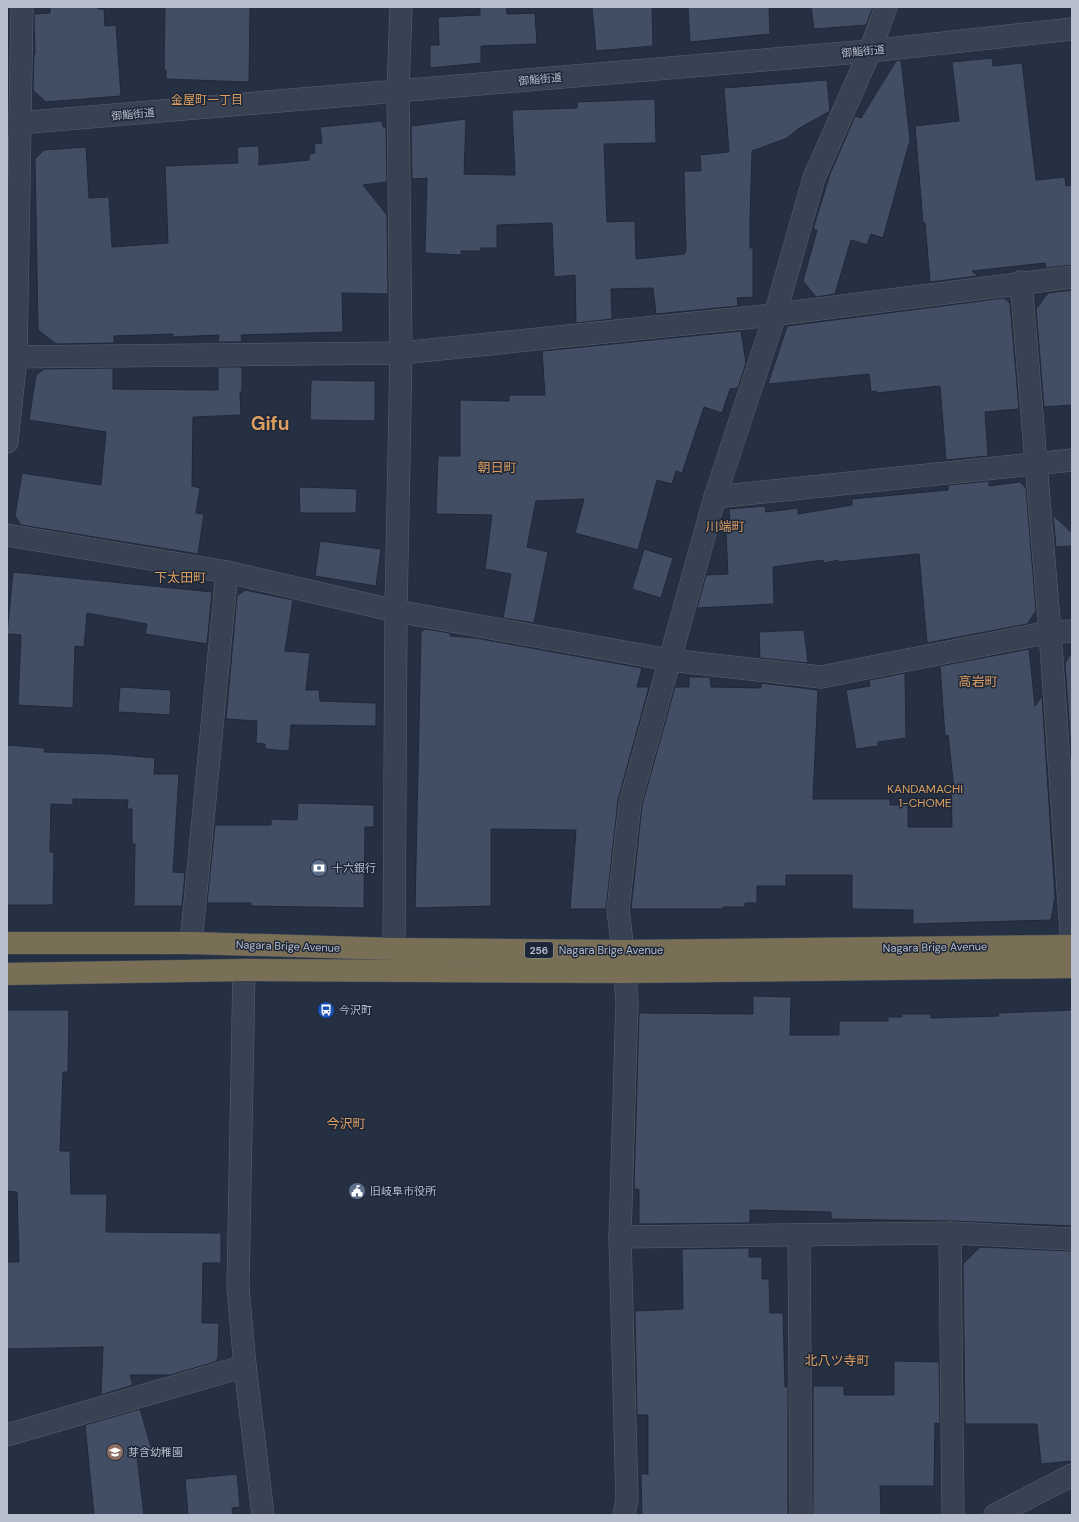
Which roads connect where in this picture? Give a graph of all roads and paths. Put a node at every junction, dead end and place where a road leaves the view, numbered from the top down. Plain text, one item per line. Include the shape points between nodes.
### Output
1 (22, 7) edge
2 (401, 7) edge
3 (886, 7) edge
4 (1072, 29) edge
5 (870, 51) junction
6 (398, 91) junction
7 (14, 124) edge
8 (1072, 277) edge
9 (1021, 282) junction
10 (775, 315) junction
11 (401, 353) junction
12 (11, 357) edge
13 (7, 442) edge
14 (1072, 460) edge
15 (1036, 463) junction
16 (714, 497) junction
17 (7, 535) edge
18 (227, 572) junction
19 (396, 611) junction
20 (1072, 631) edge
21 (1050, 632) junction
22 (669, 660) junction
23 (7, 943) edge
24 (191, 943) junction
25 (1072, 946) edge
26 (394, 949) junction
27 (624, 961) junction
28 (1072, 967) edge
29 (244, 970) junction
30 (7, 974) edge
31 (950, 1232) junction
32 (799, 1235) junction
33 (620, 1237) junction
34 (1072, 1239) edge
35 (245, 1366) junction
36 (7, 1435) edge
37 (1072, 1476) edge
38 (263, 1515) edge
39 (624, 1515) edge
40 (801, 1515) edge
41 (953, 1515) edge
42 (995, 1515) edge

1 - 7 street
2 - 6 street
3 - 5 street
4 - 5 street, 御鮨街道
5 - 6 street, 御鮨街道
5 - 10 street via 814,178
6 - 7 street, 御鮨街道
6 - 11 street
7 - 12 street
8 - 9 street
9 - 10 street
9 - 15 street
10 - 11 street
10 - 16 street
11 - 12 street
11 - 19 street
12 - 13 street
14 - 15 street
15 - 16 street
15 - 21 street
16 - 22 street
17 - 18 street
18 - 19 street
18 - 24 street
19 - 22 street
19 - 26 street
20 - 21 street
21 - 22 street via 821,677
21 - 25 street
22 - 27 street via 630,802 618,910
23 - 24 highway, Nagara Brige Avenue / 256
24 - 26 highway, Nagara Brige Avenue / 256
25 - 27 highway, Nagara Brige Avenue / 256
26 - 27 highway, Nagara Brige Avenue / 256
27 - 28 highway, Nagara Brige Avenue / 256
27 - 29 highway, Nagara Brige Avenue / 256
27 - 33 street via 627,1001
29 - 30 highway, Nagara Brige Avenue / 256
29 - 35 street via 238,1288
31 - 32 street
31 - 34 street
31 - 41 street
32 - 33 street
32 - 40 street
33 - 39 street via 627,1499
35 - 36 street
35 - 38 street
37 - 42 street

